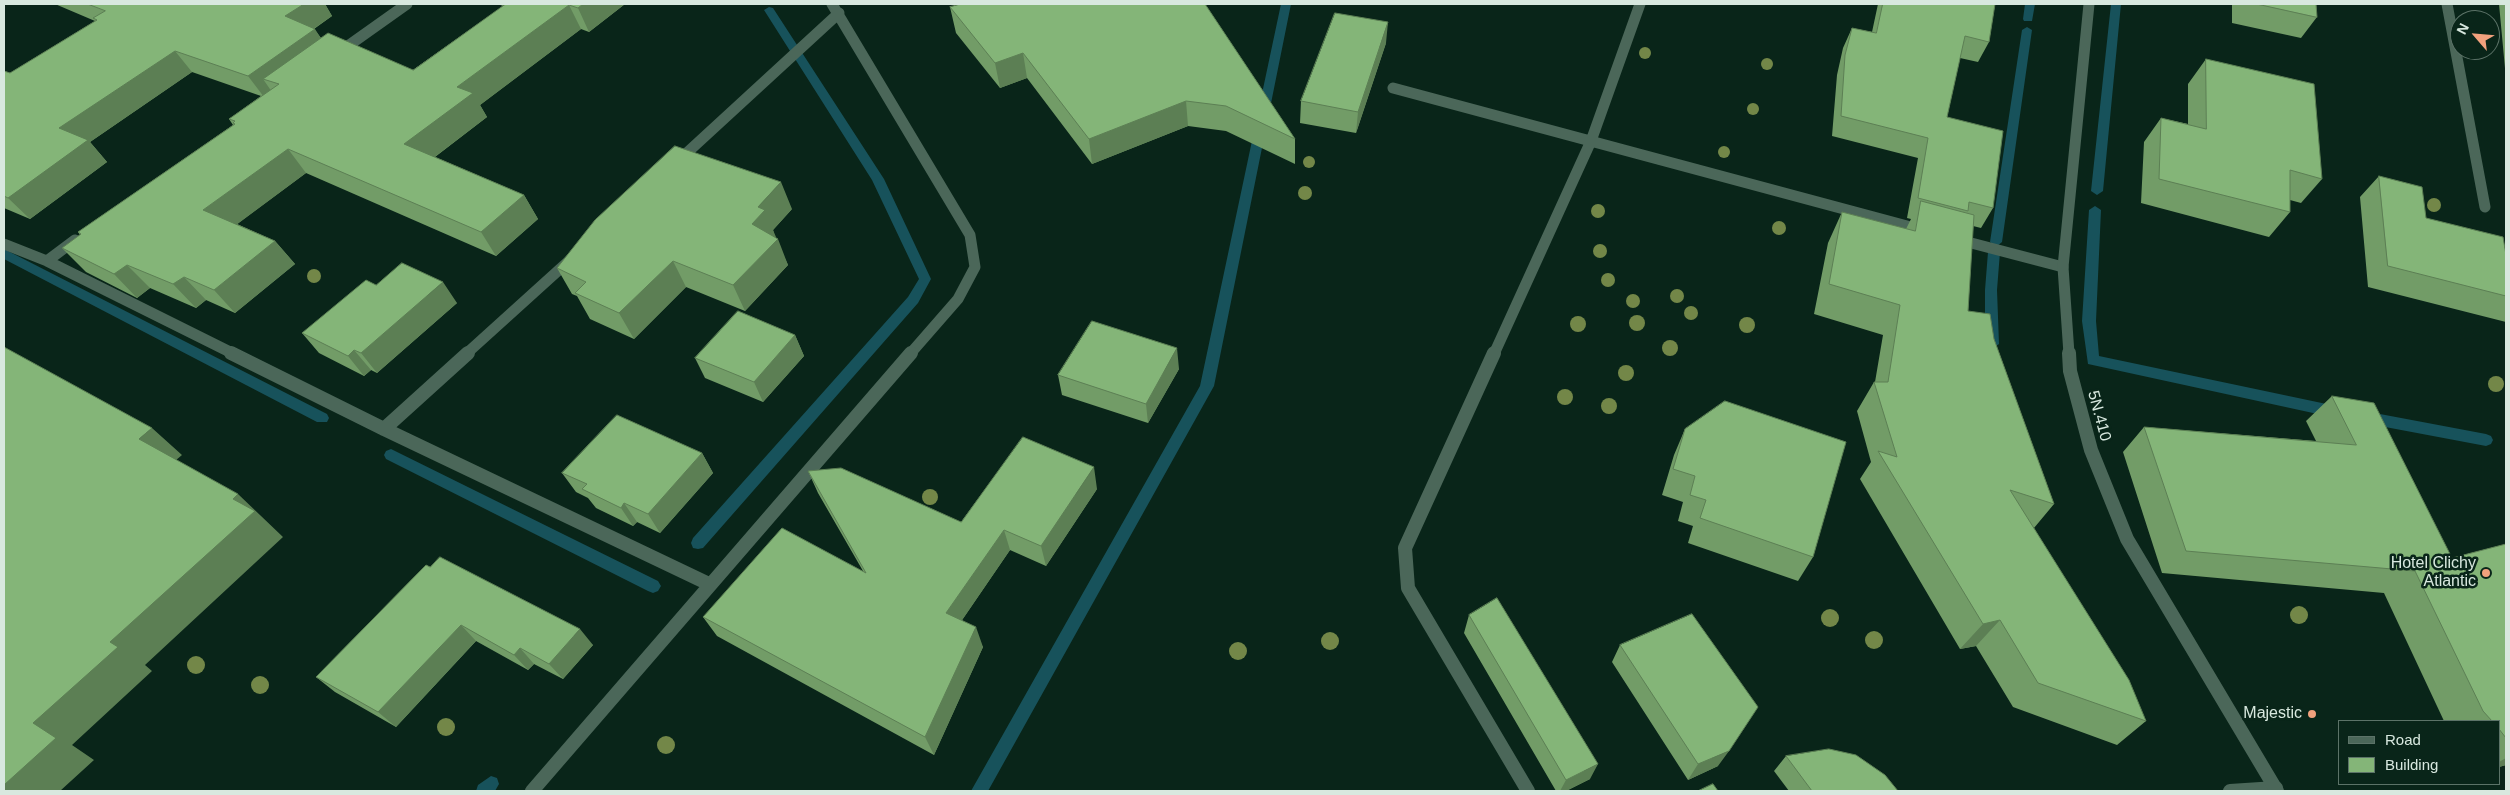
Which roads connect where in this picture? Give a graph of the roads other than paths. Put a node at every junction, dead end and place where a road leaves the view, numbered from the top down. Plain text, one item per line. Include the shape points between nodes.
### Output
1 (407, 4) edge
2 (1640, 4) edge
3 (2089, 4) edge
4 (2447, 4) edge
5 (836, 9) edge
6 (327, 61) edge
7 (1393, 88) dead end
8 (1591, 141) junction
9 (670, 168) edge
10 (2485, 207) dead end
11 (87, 232) edge
12 (4, 244) edge
13 (582, 248) edge
14 (47, 261) junction
15 (2063, 267) junction
16 (384, 429) junction
17 (709, 584) junction
18 (2276, 790) edge
19 (532, 791) edge
20 (1528, 791) edge
21 (2230, 791) edge

1 - 6 street
2 - 8 street
3 - 15 street, 5N.410
4 - 10 street
5 - 9 street
5 - 17 street via 970,236 975,266 958,299
7 - 8 street
8 - 15 street
8 - 20 street via 1405,548 1408,588
11 - 14 street
12 - 14 street
13 - 16 street
14 - 16 street
15 - 18 street, 5N.410 via 2070,371 2091,450 2127,539
16 - 17 street
17 - 19 street
18 - 21 street

